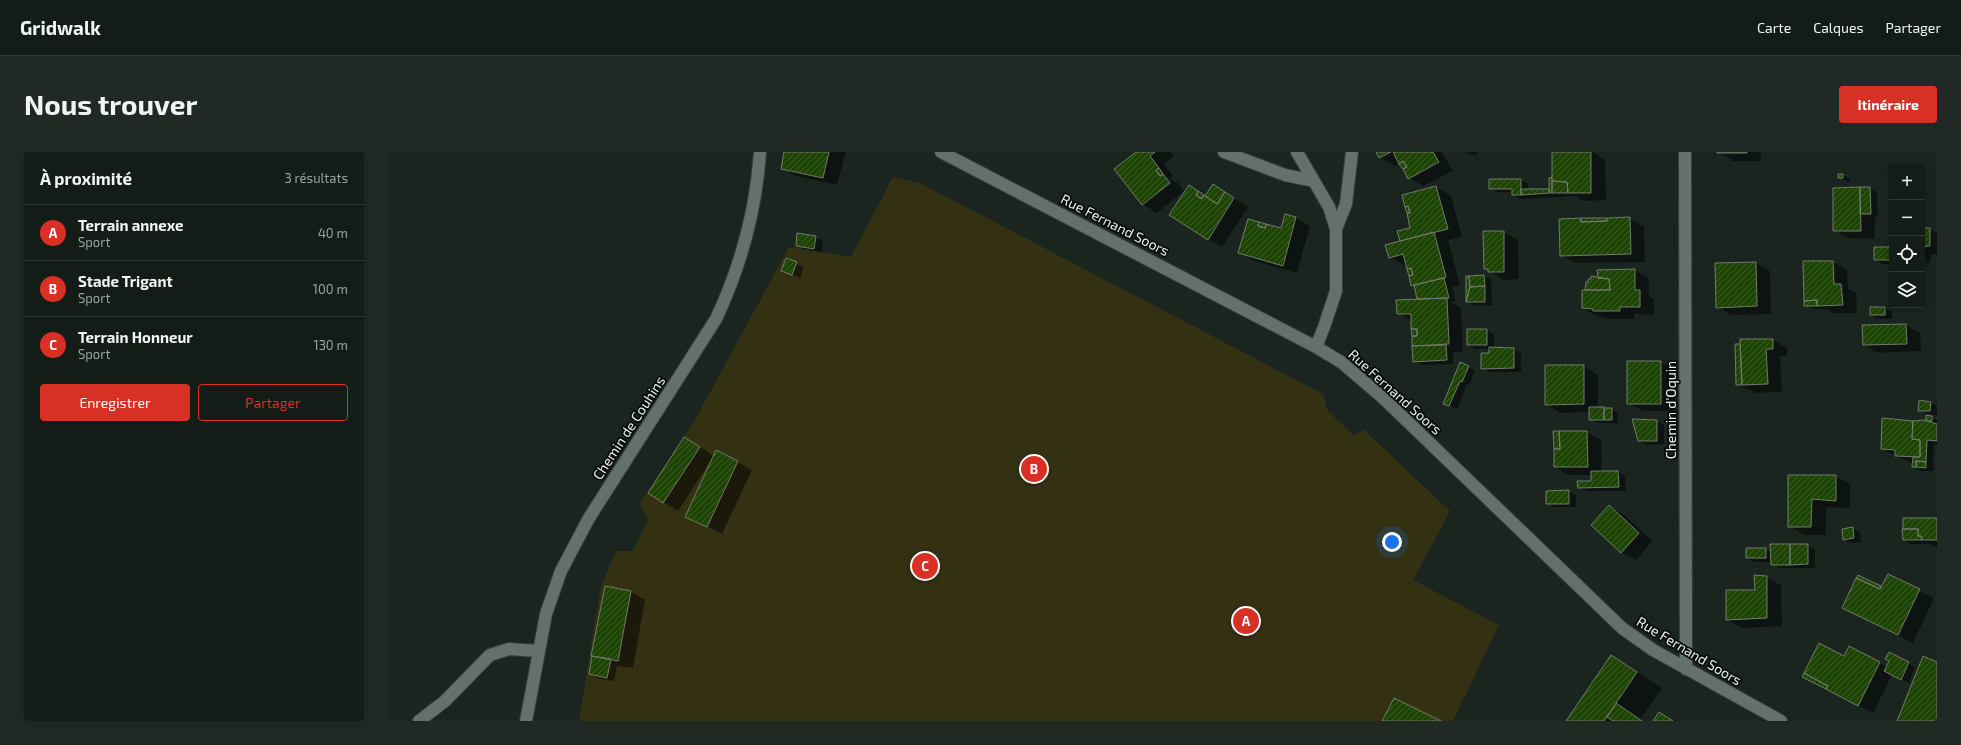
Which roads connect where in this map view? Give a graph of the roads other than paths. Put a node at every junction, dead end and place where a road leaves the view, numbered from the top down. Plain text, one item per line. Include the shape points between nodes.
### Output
1 (760, 152) edge
2 (941, 152) edge
3 (1224, 152) edge
4 (1297, 152) edge
5 (1352, 152) edge
6 (1685, 152) edge
7 (1314, 180) junction
8 (1336, 229) junction
9 (1316, 347) junction
10 (539, 651) junction
11 (1686, 669) junction
12 (419, 721) edge
13 (526, 721) edge
14 (1782, 721) edge

1 - 10 street, Chemin de Couhins via 750,226 737,272 727,296 716,319 590,518 568,558 554,587
2 - 9 street, Rue Fernand Soors
3 - 7 street via 1284,175
4 - 7 street
5 - 8 street via 1346,204
6 - 11 street, Chemin d'Oquin
7 - 8 street via 1329,207
8 - 9 street via 1336,291
9 - 11 street, Rue Fernand Soors via 1341,362 1382,397 1622,628
10 - 12 street via 509,649 490,655 446,701
10 - 13 street, Chemin de Couhins
11 - 14 street, Rue Fernand Soors

